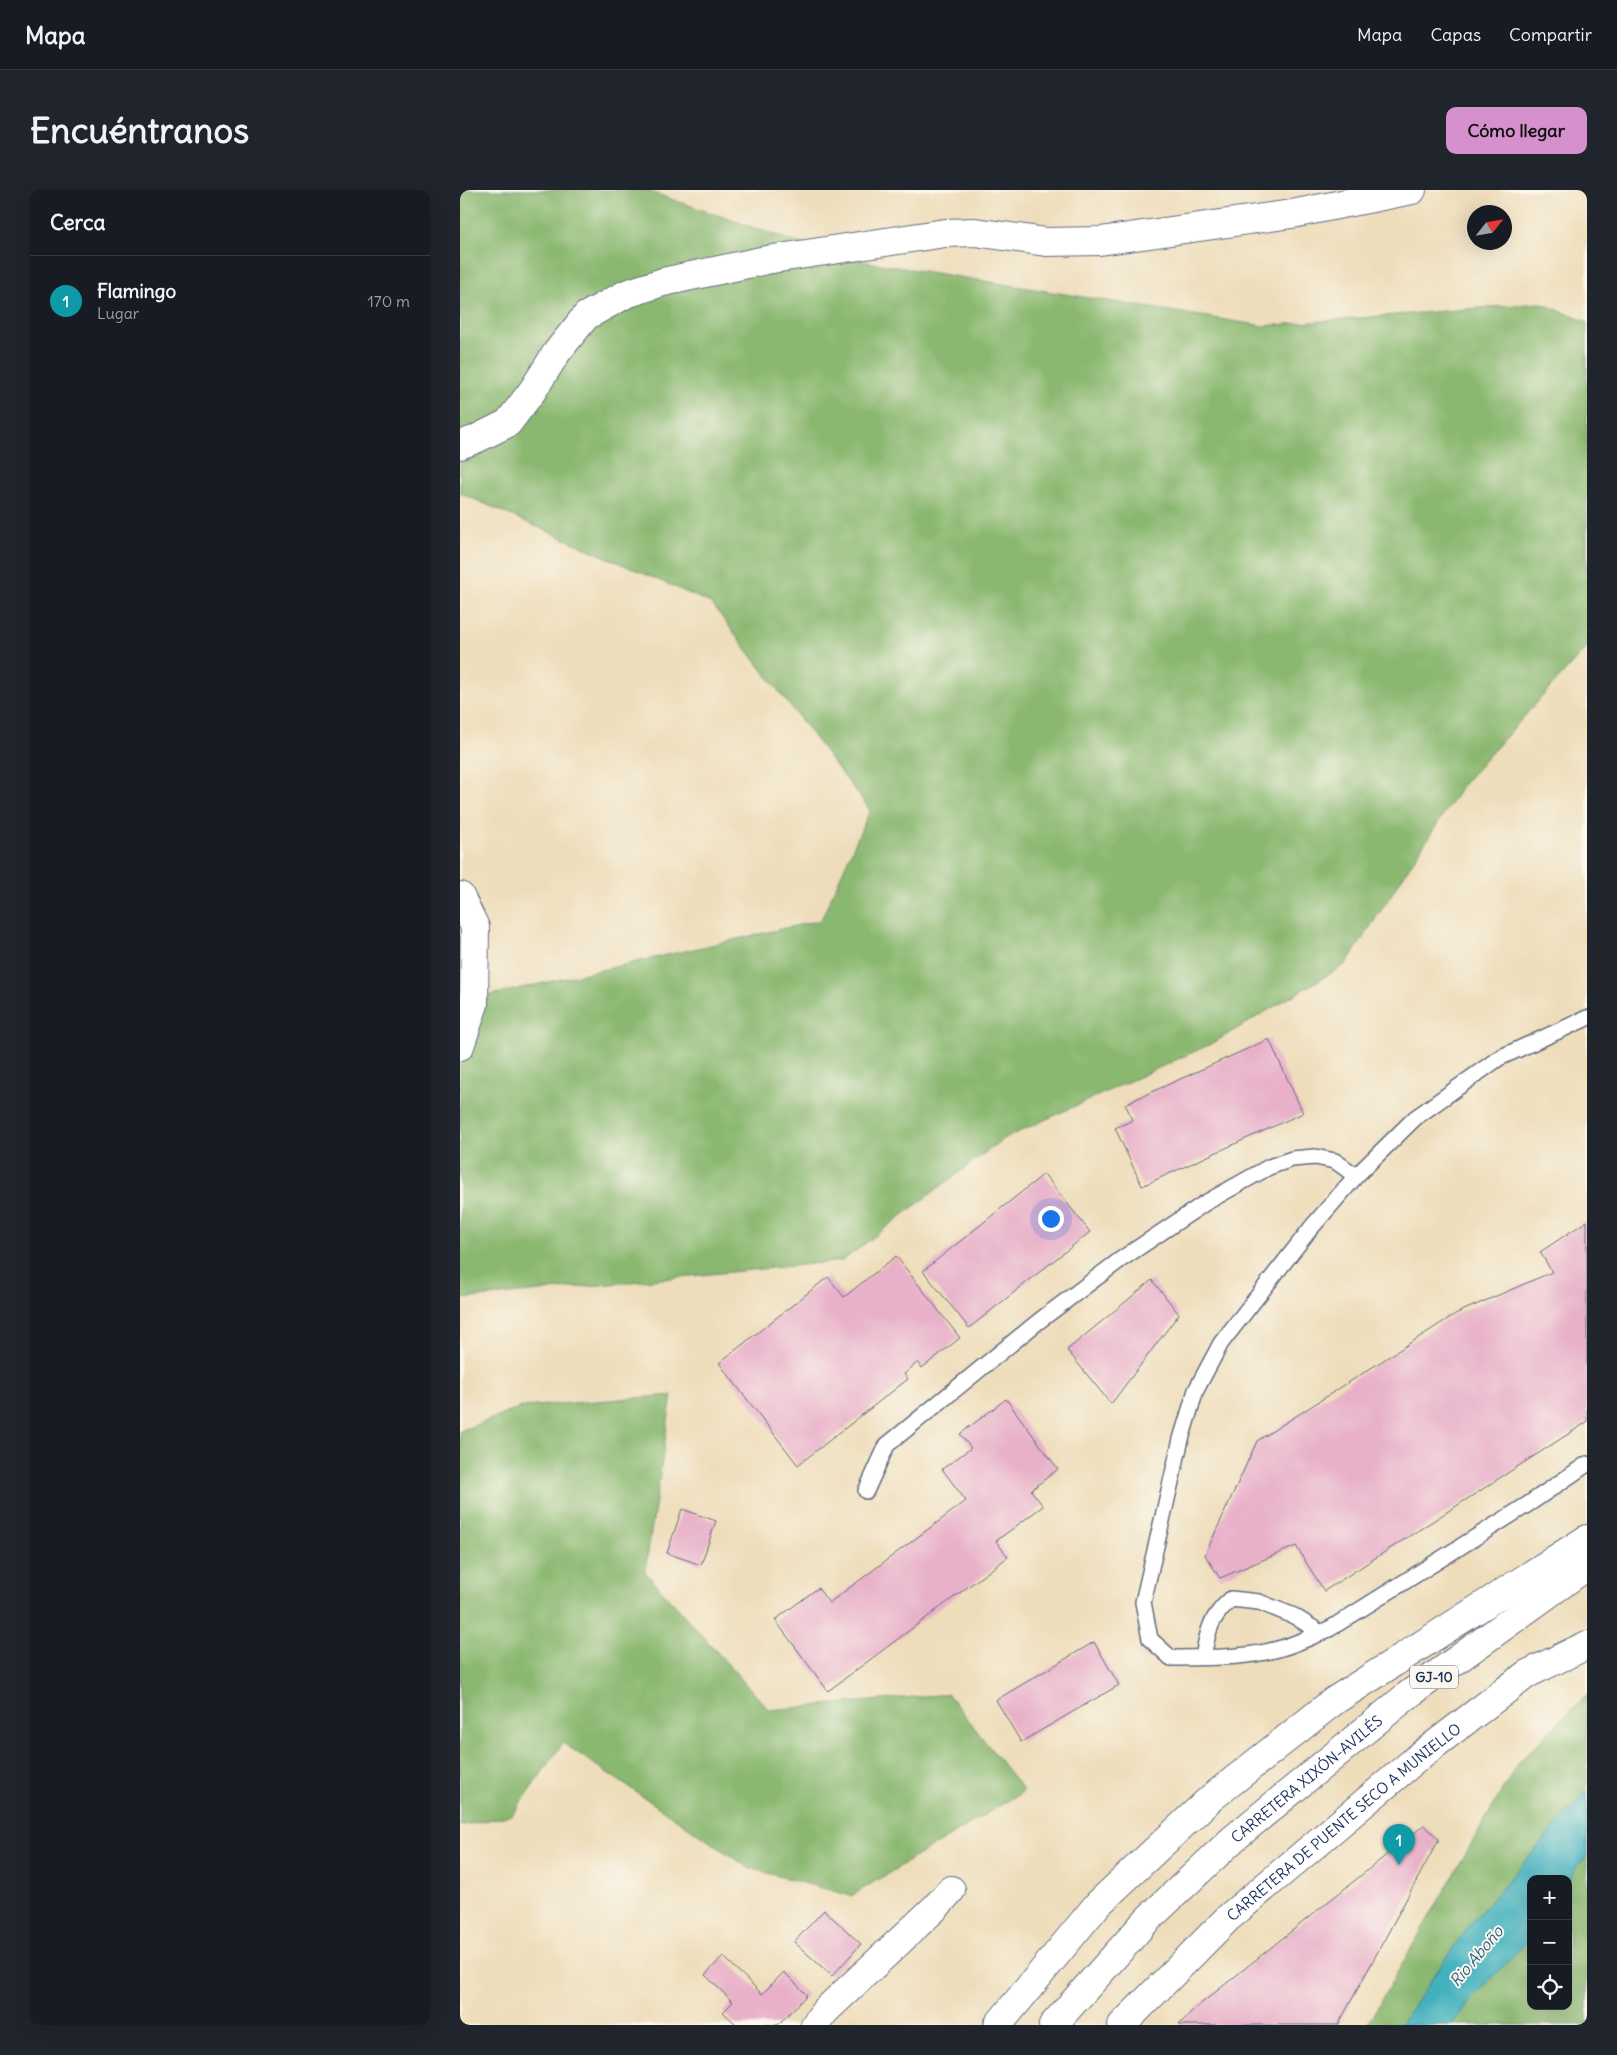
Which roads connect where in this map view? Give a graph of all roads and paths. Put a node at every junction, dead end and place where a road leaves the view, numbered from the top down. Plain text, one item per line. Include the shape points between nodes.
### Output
1 (1412, 190) edge
2 (460, 445) edge
3 (460, 896) edge
4 (1587, 1018) edge
5 (460, 1046) edge
6 (1356, 1176) junction
7 (1587, 1464) edge
8 (866, 1491) dead end
9 (1587, 1539) edge
10 (1587, 1566) edge
11 (1321, 1633) junction
12 (1587, 1645) edge
13 (1204, 1657) junction
14 (951, 1890) dead end
15 (815, 2025) edge
16 (998, 2025) edge
17 (1053, 2025) edge
18 (1122, 2025) edge

1 - 2 main road via 1292,214 1100,241 1046,242 975,232 945,233 766,260 663,282 626,294 586,316 556,352 508,423
3 - 5 main road via 475,927 474,1004
4 - 6 lane via 1499,1058 1415,1118
6 - 8 lane via 1336,1161 1315,1157 1292,1159 1269,1167 1205,1203 1120,1260 887,1445
6 - 13 lane via 1252,1301 1222,1343 1196,1390 1181,1439 1143,1602 1150,1639 1171,1658
7 - 11 lane
9 - 16 main road via 1334,1701 1210,1799 1098,1904
10 - 17 main road, CARRETERA XIXÓN-AVILÉS / GJ-10 via 1408,1695 1286,1794 1147,1920
11 - 13 lane via 1277,1649 1231,1657
11 - 13 lane via 1294,1616 1259,1602 1231,1600 1217,1612 1207,1634
12 - 18 main road, CARRETERA DE PUENTE SECO A MUNIELLO via 1526,1674 1421,1755 1228,1918
14 - 15 main road

